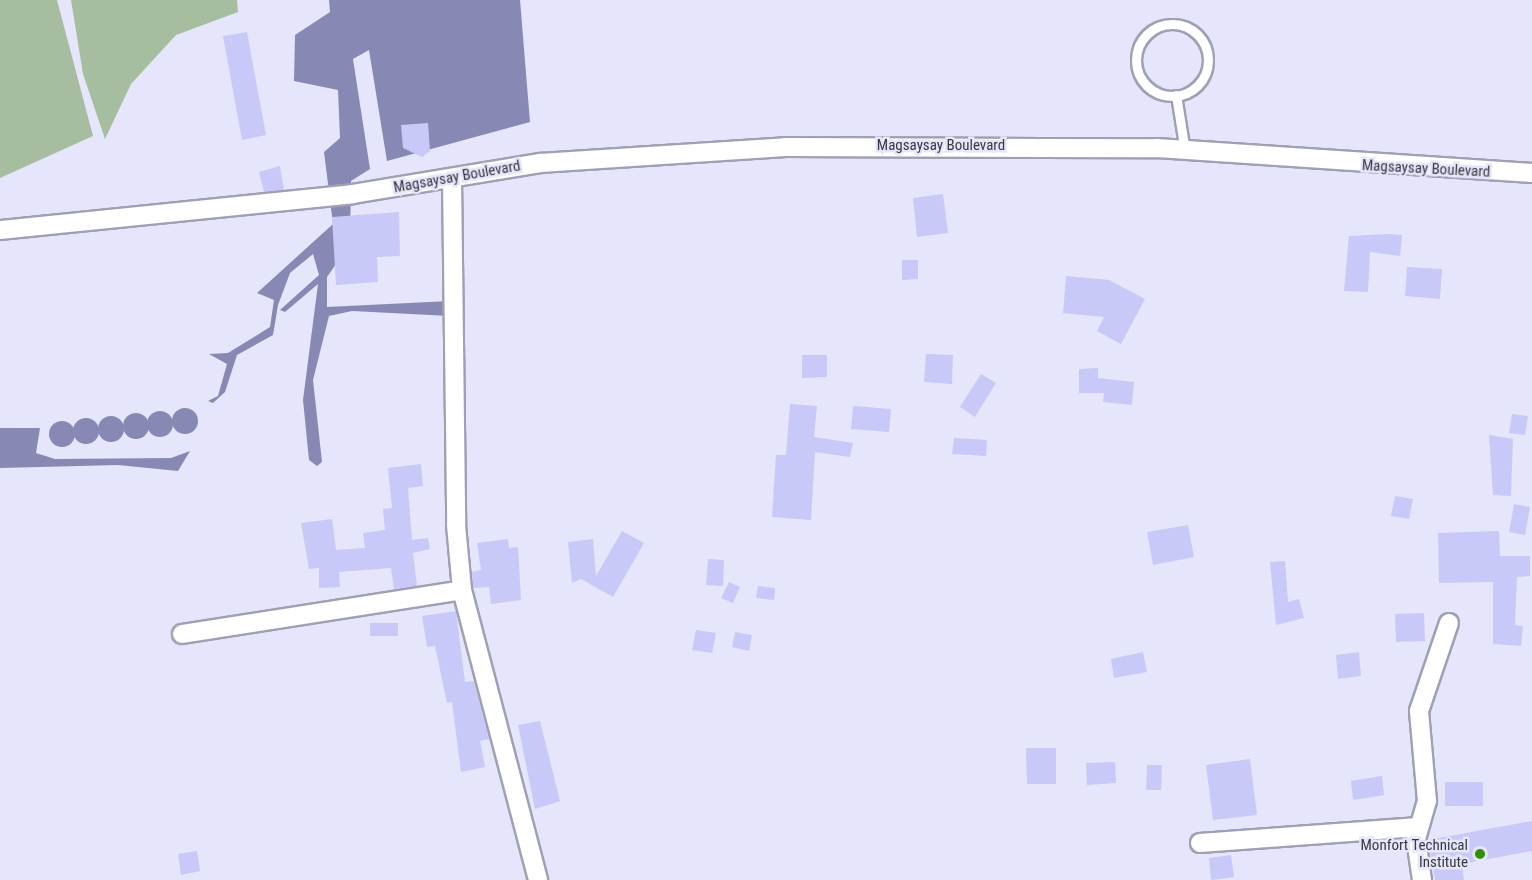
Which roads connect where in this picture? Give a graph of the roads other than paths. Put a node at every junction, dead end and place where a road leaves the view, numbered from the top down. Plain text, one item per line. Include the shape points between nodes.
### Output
1 (1176, 95) junction
2 (1185, 151) junction
3 (1532, 173) edge
4 (452, 178) junction
5 (0, 230) edge
6 (462, 590) junction
7 (1449, 623) dead end
8 (182, 634) dead end
9 (1418, 827) junction
10 (1200, 843) dead end
11 (538, 880) edge
12 (1422, 880) edge

1 - 1 lane via 1196,87 1208,58 1201,38 1174,24 1154,29 1137,56 1147,85
1 - 2 lane
2 - 3 street, Magsaysay Boulevard
2 - 4 street, Magsaysay Boulevard via 785,147 540,163
4 - 5 street, Magsaysay Boulevard via 353,194 290,197
4 - 6 street via 457,312 456,525
6 - 8 street
6 - 11 street
7 - 9 street via 1419,711 1427,801
9 - 10 street
9 - 12 street

